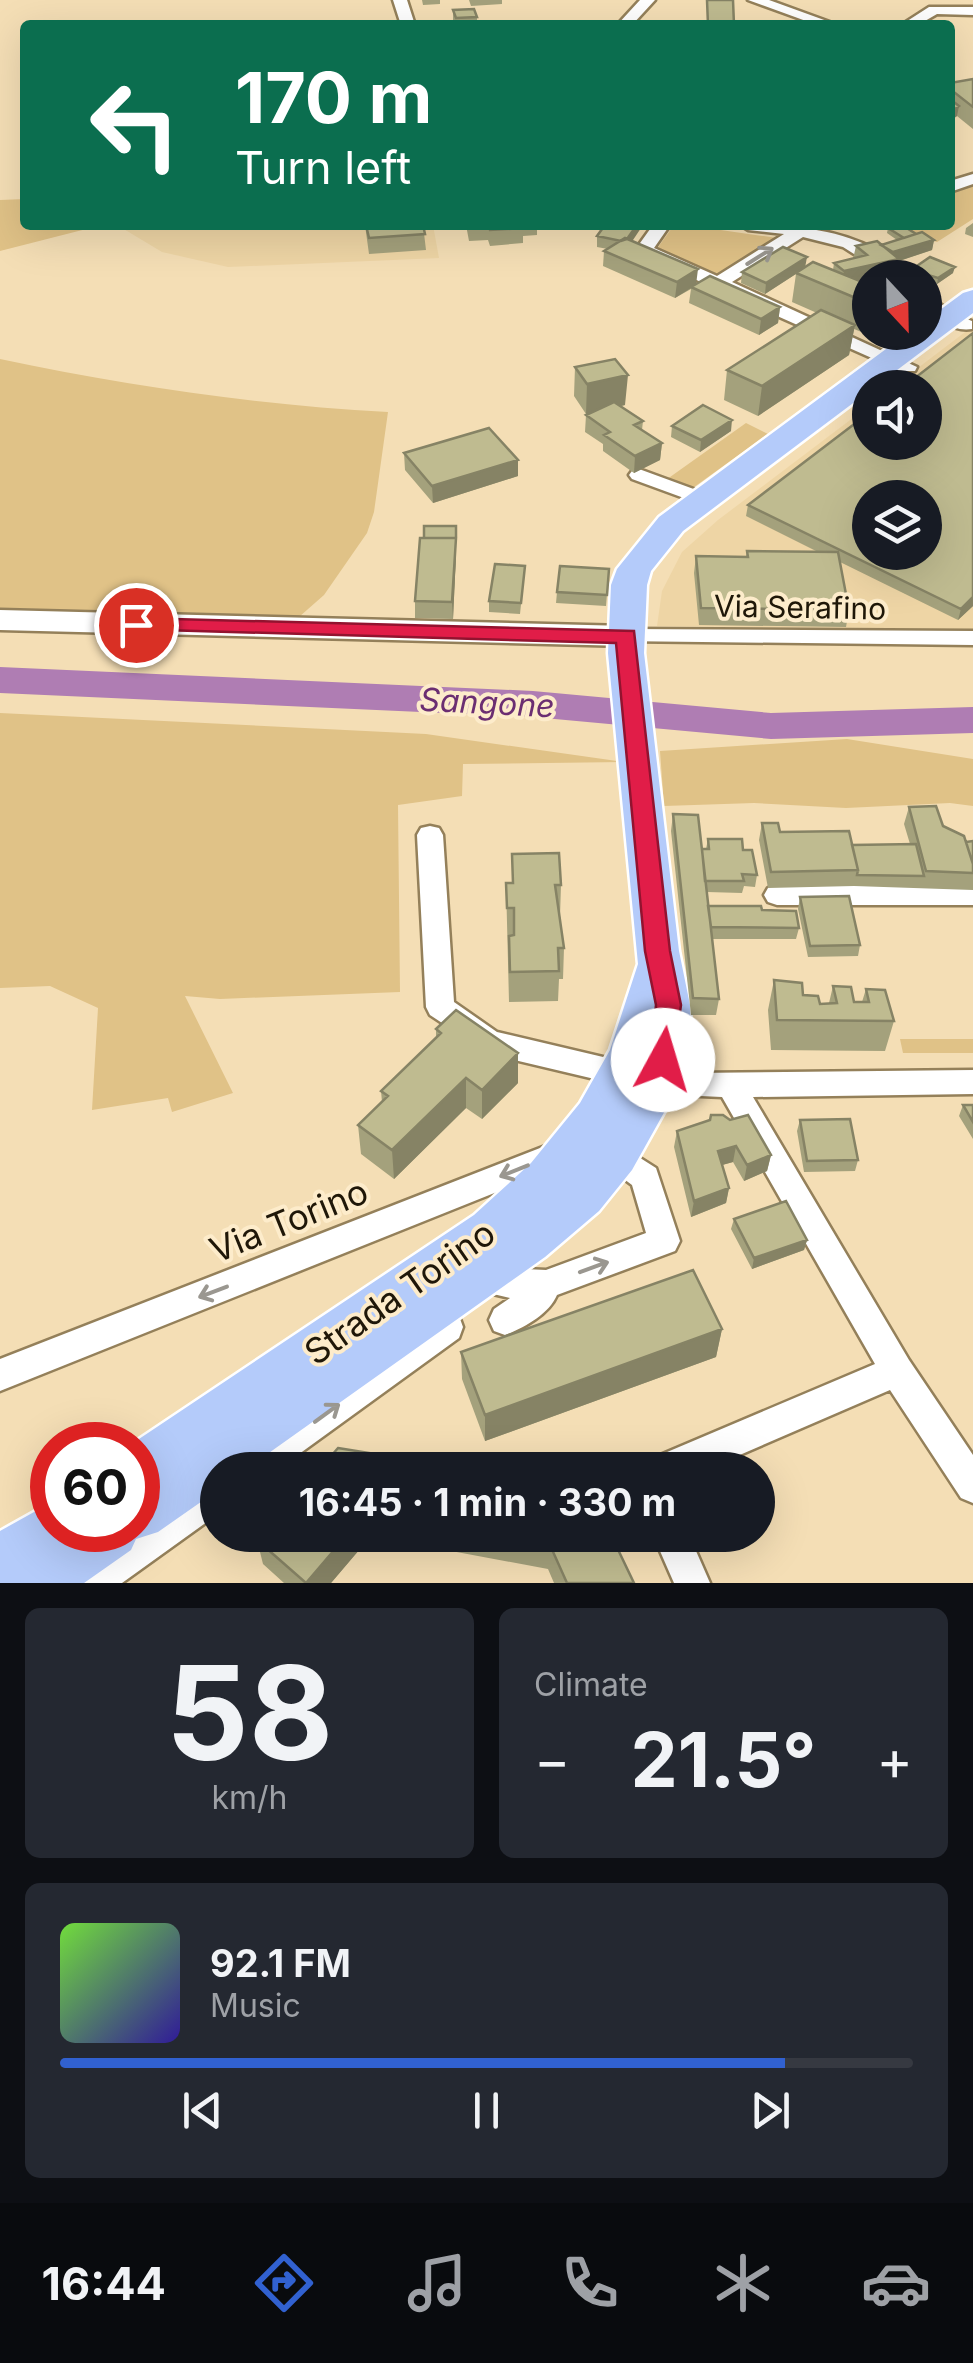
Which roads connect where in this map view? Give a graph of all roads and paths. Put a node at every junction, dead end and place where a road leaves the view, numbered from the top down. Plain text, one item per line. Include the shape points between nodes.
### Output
1 (648, 0) edge
2 (756, 0) edge
3 (973, 10) edge
4 (629, 20) edge
5 (817, 20) edge
6 (917, 20) edge
7 (658, 230) edge
8 (802, 230) joint
9 (878, 260) edge
10 (718, 282) junction
11 (957, 311) edge
12 (892, 370) edge
13 (895, 370) edge
14 (852, 399) edge
15 (852, 409) edge
16 (676, 466) dead end
17 (703, 499) junction
18 (0, 620) edge
19 (628, 638) junction
20 (973, 638) edge
21 (430, 835) dead end
22 (777, 895) dead end
23 (973, 895) edge
24 (640, 1077) junction
25 (973, 1082) edge
26 (730, 1084) junction
27 (595, 1162) junction
28 (524, 1269) junction
29 (505, 1320) dead end
30 (897, 1371) junction
31 (0, 1375) edge
32 (273, 1452) edge
33 (706, 1452) edge
34 (160, 1457) edge
35 (973, 1486) edge
36 (160, 1498) edge
37 (200, 1505) edge
38 (30, 1545) edge
39 (79, 1552) edge
40 (678, 1552) edge
41 (0, 1565) edge
42 (34, 1583) edge
43 (92, 1583) edge
44 (692, 1583) edge

1 - 4 street
2 - 5 street
3 - 6 street via 934,10
7 - 10 street via 644,250
8 - 9 street via 854,244
10 -> 8 street
10 - 12 street
11 - 13 main road, Strada Torino
14 - 17 main road, Strada Torino
15 - 19 main road via 687,533 662,564
16 - 17 street via 647,479
17 - 19 main road, Strada Torino via 644,552 629,585
18 - 19 street
19 - 20 street, Via Serafino
19 - 24 main road, Strada Torino via 657,951 668,1005 668,1038
21 - 24 street via 440,1007 489,1042
22 - 23 street
24 - 26 street
24 - 27 main road, Strada Torino
25 - 26 street
26 - 30 street
27 - 28 main road, Strada Torino
28 -> 27 street, Strada Torino via 664,1241 645,1178
27 -> 31 street, Via Torino via 554,1154
27 - 34 main road, Strada Torino
28 - 29 street, Strada Torino via 541,1296
32 -> 28 street, Strada Torino
28 - 36 main road, Strada Torino
30 - 33 street
30 - 35 street
37 - 43 street
38 - 41 main road
39 - 42 main road
40 - 44 street

